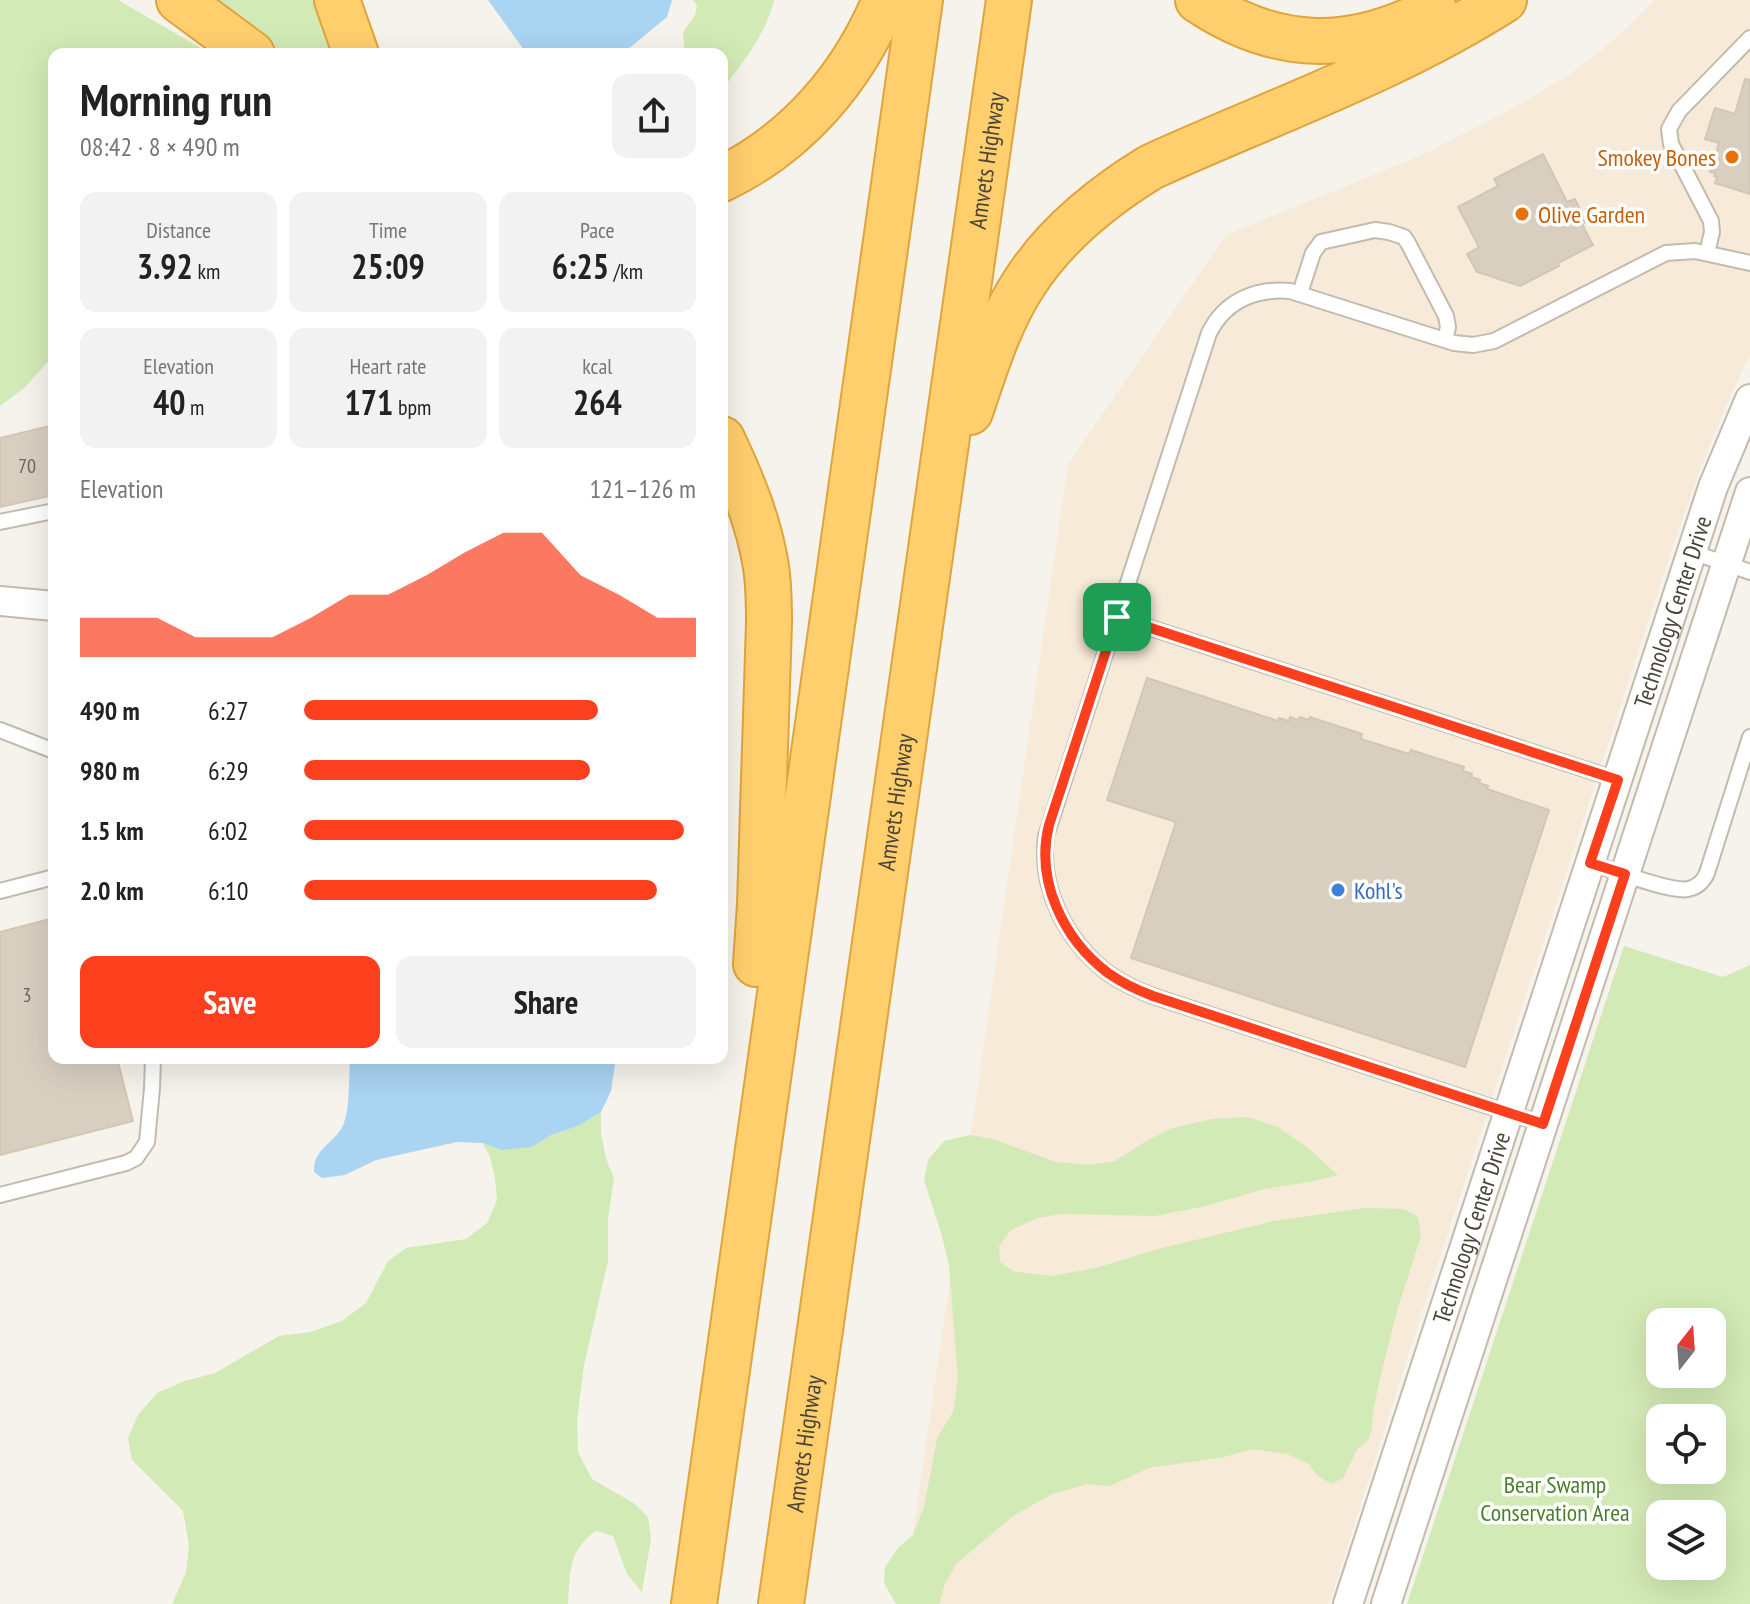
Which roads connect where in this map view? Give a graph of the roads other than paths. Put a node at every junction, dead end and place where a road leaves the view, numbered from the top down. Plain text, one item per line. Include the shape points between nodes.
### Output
1 (179, 0) edge
2 (337, 0) edge
3 (885, 0) edge
4 (920, 0) edge
5 (1009, 0) edge
6 (1198, 0) edge
7 (1451, 0) edge
8 (1504, 0) edge
9 (1750, 38) edge
10 (244, 48) edge
11 (354, 48) edge
12 (728, 175) edge
13 (1707, 253) junction
14 (1750, 263) edge
15 (1300, 293) junction
16 (1445, 340) junction
17 (1750, 399) edge
18 (728, 451) edge
19 (1750, 492) edge
20 (48, 512) edge
21 (0, 522) edge
22 (1692, 552) junction
23 (1738, 568) edge
24 (0, 601) edge
25 (48, 605) edge
26 (1117, 617) junction
27 (912, 684) junction
28 (0, 730) edge
29 (1750, 737) edge
30 (48, 749) edge
31 (1618, 780) junction
32 (1590, 863) junction
33 (1625, 874) junction
34 (48, 879) edge
35 (0, 891) edge
36 (153, 1064) edge
37 (1509, 1113) junction
38 (1543, 1124) junction
39 (0, 1195) edge
40 (713, 1469) junction
41 (694, 1604) edge
42 (781, 1604) edge
43 (1348, 1604) edge
44 (1386, 1604) edge

1 - 10 highway
2 - 11 highway
3 - 12 highway via 855,60 822,103 795,130
4 - 40 highway
5 - 27 highway, Amvets Highway
6 - 7 highway via 1254,30 1313,41 1381,33
8 - 27 highway via 1418,49 1151,167 1117,187 1051,249 1023,283 1007,314 969,415
9 - 13 lane via 1683,107 1669,129 1671,144 1709,216 1712,237
13 - 14 lane
13 - 16 lane via 1666,253 1494,341 1473,345
15 - 16 lane
15 - 16 lane via 1321,242 1375,230 1397,233 1408,243 1446,316
15 - 26 lane via 1268,290 1247,295 1228,308 1209,333
17 - 22 street, Technology Center Drive
18 - 40 highway via 757,527 766,565 769,623 755,983
19 - 23 street, Technology Center Drive
20 - 21 lane
22 - 23 lane
22 - 31 street, Technology Center Drive
23 - 33 street, Technology Center Drive
24 - 25 street
26 - 31 lane
26 - 37 lane via 1045,847 1053,900 1080,945 1107,972 1153,996
27 - 42 highway, Amvets Highway
28 - 30 lane
29 - 33 lane via 1705,879 1681,890
31 - 32 street, Technology Center Drive
32 - 33 lane
32 - 37 street, Technology Center Drive
33 - 38 street, Technology Center Drive
34 - 35 lane
36 - 39 lane via 147,1142 136,1158
37 - 38 lane
37 - 43 street, Technology Center Drive
38 - 44 street, Technology Center Drive
40 - 41 highway

